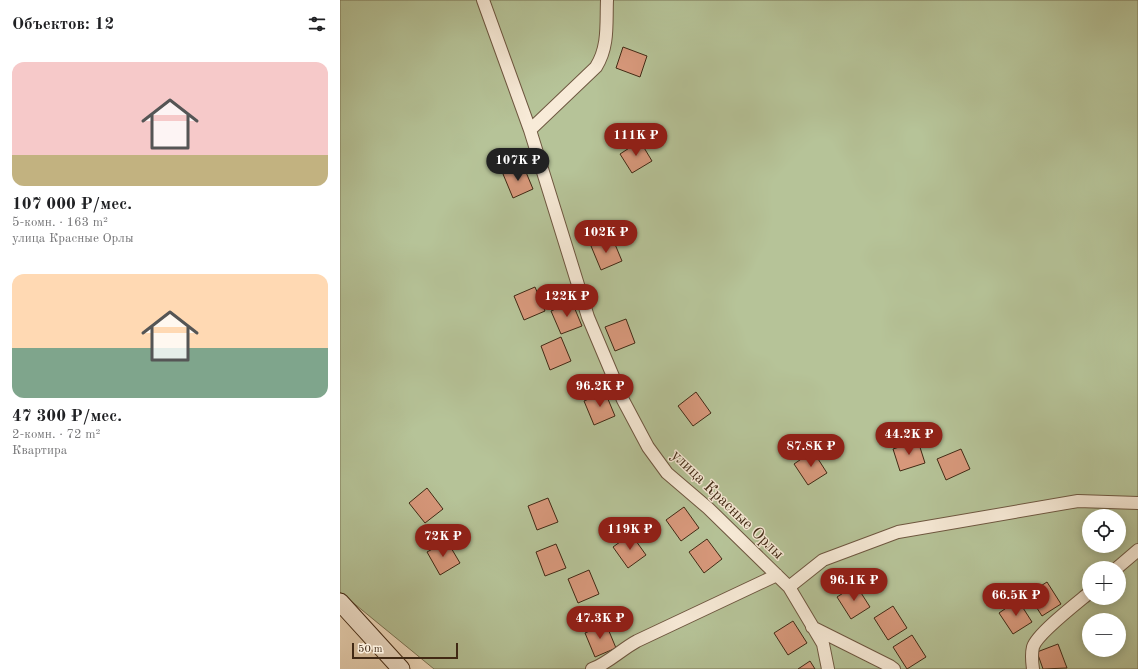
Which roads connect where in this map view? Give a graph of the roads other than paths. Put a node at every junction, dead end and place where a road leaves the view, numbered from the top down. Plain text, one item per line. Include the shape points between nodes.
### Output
1 (483, 0) edge
2 (607, 0) edge
3 (530, 130) junction
4 (1138, 503) edge
5 (1138, 550) edge
6 (1125, 561) edge
7 (777, 575) junction
8 (789, 587) junction
9 (1082, 599) edge
10 (340, 602) edge
11 (812, 627) junction
12 (401, 669) edge
13 (592, 669) edge
14 (828, 669) edge
15 (894, 669) edge
16 (1033, 669) edge

1 - 3 street, улица Красные Орлы
2 - 3 street via 605,45 596,67
3 - 7 street, улица Красные Орлы via 588,318 623,400 648,447 667,473 708,508
4 - 8 street via 1078,501 898,532 824,560
5 - 6 street
7 - 8 street, улица Красные Орлы
7 - 13 street via 636,641
8 - 11 street, улица Красные Орлы
9 - 16 street via 1044,632 1033,646
10 - 12 main road
11 - 14 street, улица Красные Орлы via 822,644
11 - 15 street

